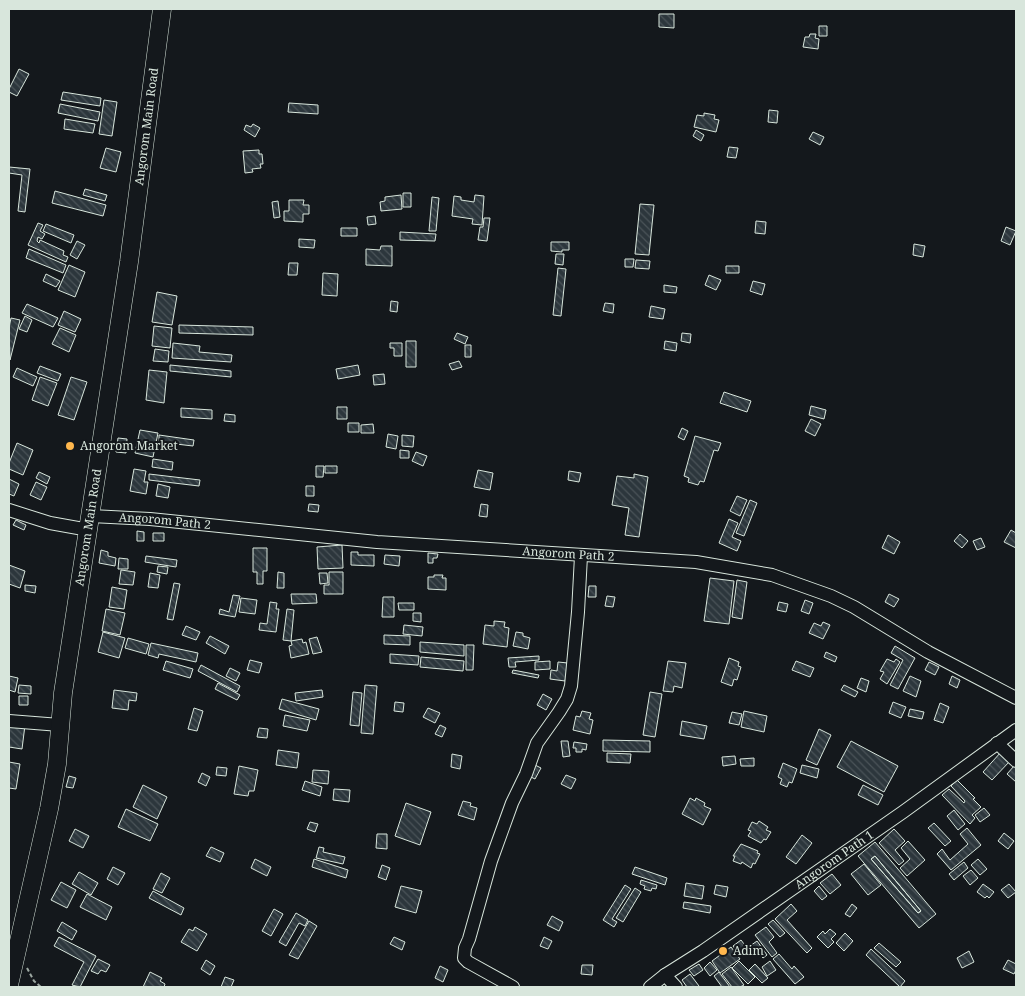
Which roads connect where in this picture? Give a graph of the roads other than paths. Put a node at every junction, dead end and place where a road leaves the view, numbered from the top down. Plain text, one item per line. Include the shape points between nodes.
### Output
1 (162, 9) edge
2 (9, 510) edge
3 (90, 523) junction
4 (581, 556) junction
5 (1016, 698) edge
6 (9, 720) edge
7 (60, 725) junction
8 (1016, 730) edge
9 (997, 743) junction
10 (1016, 761) edge
11 (665, 975) junction
12 (9, 985) edge
13 (513, 987) edge
14 (650, 987) edge
15 (676, 987) edge

1 - 3 highway, Angorom Main Road
2 - 3 street, Angorom Path 2 via 50,523
3 - 4 street, Angorom Path 2 via 150,519 377,542
3 - 7 highway, Angorom Main Road
4 - 5 street, Angorom Path 2 via 696,562 798,582 854,607 928,652
4 - 13 street via 571,686 567,699 537,744 512,803 463,954 468,962
6 - 7 street
7 - 12 highway, Angorom Main Road via 49,809
8 - 9 street, Angorom Path 1
9 - 10 street
9 - 11 street, Angorom Path 1 via 903,812
11 - 14 street, Angorom Path 1
11 - 15 street

